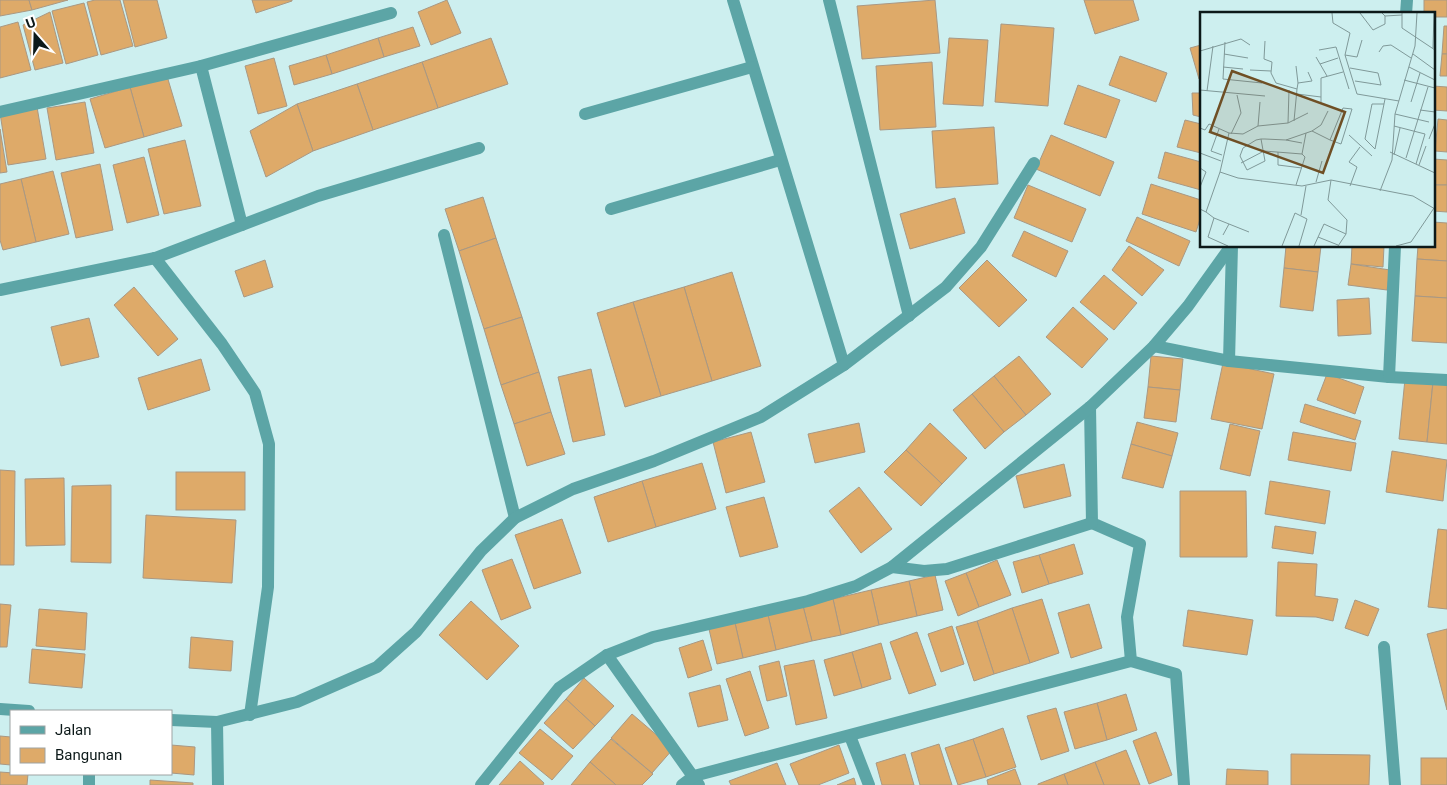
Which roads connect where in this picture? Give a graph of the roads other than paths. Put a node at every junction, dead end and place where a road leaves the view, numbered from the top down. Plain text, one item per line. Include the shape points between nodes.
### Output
1 (733, 0) edge
2 (829, 0) edge
3 (392, 13) dead end
4 (201, 66) junction
5 (752, 67) junction
6 (0, 112) edge
7 (585, 114) dead end
8 (479, 148) dead end
9 (780, 160) junction
10 (1034, 163) dead end
11 (611, 209) dead end
12 (242, 225) junction
13 (444, 235) dead end
14 (1230, 248) edge
15 (1231, 248) edge
16 (1395, 248) edge
17 (155, 258) junction
18 (0, 290) edge
19 (909, 316) junction
20 (1154, 346) junction
21 (1229, 361) junction
22 (844, 365) junction
23 (1389, 376) junction
24 (1447, 380) edge
25 (1090, 407) junction
26 (515, 518) junction
27 (1092, 522) junction
28 (892, 567) junction
29 (1384, 648) dead end
30 (607, 655) junction
31 (1131, 660) junction
32 (0, 708) edge
33 (19, 710) edge
34 (250, 715) junction
35 (172, 720) edge
36 (218, 722) junction
37 (850, 736) junction
38 (697, 780) edge
39 (218, 785) edge
40 (481, 785) edge
41 (682, 785) edge
42 (869, 785) edge
43 (1184, 785) edge
44 (1395, 785) edge

1 - 5 street
2 - 19 street
3 - 4 street
4 - 6 street
4 - 12 street
5 - 7 street
5 - 9 street
8 - 12 street via 364,180
9 - 11 street
9 - 22 street
10 - 19 street via 981,247 946,287
12 - 17 street
13 - 26 street
14 - 20 street
15 - 21 street
16 - 23 street
17 - 18 street
17 - 34 street via 222,344 255,393 270,444 268,587
19 - 22 street
20 - 21 street
20 - 25 street
21 - 23 street
22 - 26 street via 762,417 573,489
23 - 24 street
25 - 27 street
25 - 28 street
26 - 34 street via 480,551 416,632 377,667 297,702
27 - 28 street via 947,569 924,571
27 - 31 street via 1140,544 1127,617
28 - 30 street via 856,586 653,637
29 - 44 street
30 - 38 street
30 - 40 street via 558,688
31 - 37 street
31 - 43 street via 1176,674
32 - 33 street
34 - 36 street
35 - 36 street
36 - 39 street
37 - 38 street
37 - 42 street
38 - 41 street

